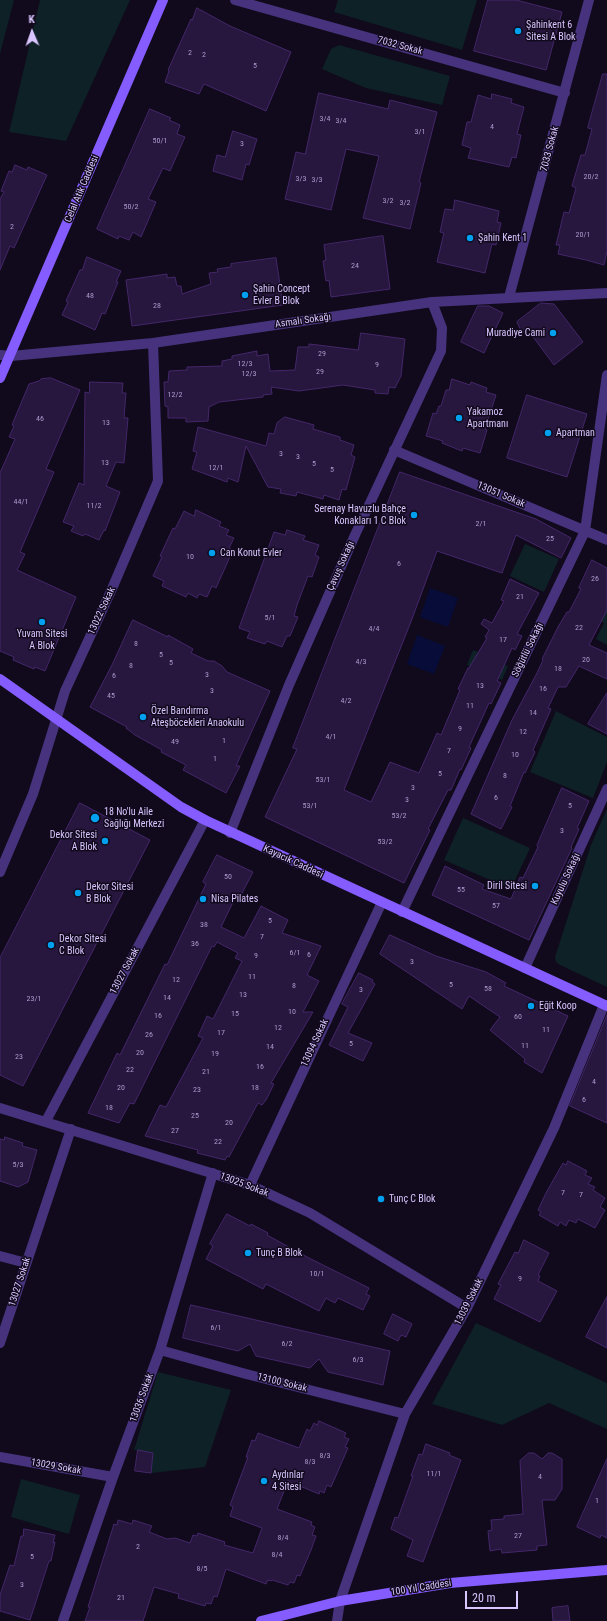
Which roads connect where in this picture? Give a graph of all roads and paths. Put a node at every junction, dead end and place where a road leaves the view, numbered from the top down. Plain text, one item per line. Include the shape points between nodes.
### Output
1 (163, 0) edge
2 (235, 0) edge
3 (590, 0) edge
4 (566, 92) junction
5 (607, 293) edge
6 (509, 297) junction
7 (432, 302) junction
8 (153, 343) junction
9 (0, 355) edge
10 (11, 356) junction
11 (607, 375) edge
12 (0, 378) edge
13 (394, 450) junction
14 (585, 531) junction
15 (607, 540) edge
16 (0, 679) edge
17 (57, 719) junction
18 (607, 789) edge
19 (205, 820) junction
20 (230, 833) junction
21 (0, 872) edge
22 (382, 902) junction
23 (402, 912) junction
24 (525, 968) junction
25 (605, 1005) edge
26 (0, 1108) edge
27 (46, 1121) junction
28 (71, 1129) junction
29 (213, 1173) junction
30 (250, 1185) junction
31 (0, 1256) edge
32 (26, 1263) junction
33 (468, 1308) junction
34 (0, 1343) edge
35 (160, 1350) junction
36 (404, 1414) junction
37 (0, 1457) edge
38 (113, 1477) junction
39 (607, 1570) edge
40 (340, 1602) junction
41 (63, 1621) edge
42 (261, 1621) edge
43 (337, 1621) edge

1 - 10 street, Celal Atik Caddesi
2 - 4 street, 7032 Sokak
3 - 4 street, 7033 Sokak
4 - 6 street, 7033 Sokak
5 - 6 street, Asmalı Sokağı
6 - 7 street, Asmalı Sokağı
7 - 8 street, Asmalı Sokağı
7 - 13 street, Çavuş Sokağı via 442,328 441,351
8 - 10 street, Asmalı Sokağı
8 - 17 street, 13022 Sokak via 158,481 112,591 65,691
9 - 10 street, Asmalı Sokağı
10 - 12 street, Celal Atik Caddesi
11 - 14 street, Söğütlü Sokağı
13 - 14 street, 13051 Sokak
13 - 20 street, Çavuş Sokağı via 289,685
14 - 15 street, 13051 Sokak
14 - 23 street, Söğütlü Sokağı
16 - 17 street, Kayacık Caddesi
17 - 19 street, Kayacık Caddesi via 181,807
17 - 21 street, 13022 Sokak via 33,794
18 - 24 street, Kuyulu Sokağı
19 - 20 street, Kayacık Caddesi
19 - 27 street, 13027 Sokak
20 - 22 street, Kayacık Caddesi
22 - 23 street, Kayacık Caddesi
22 - 30 street, 13094 Sokak
23 - 24 street, Kayacık Caddesi
24 - 25 street, Kayacık Caddesi
25 - 33 street, 13039 Sokak via 554,1128
26 - 27 street, 13025 Sokak
27 - 28 street, 13025 Sokak
28 - 29 street, 13025 Sokak
28 - 32 street, 13027 Sokak
29 - 30 street, 13025 Sokak
29 - 35 street, 13036 Sokak
30 - 33 street, 13025 Sokak via 310,1213
31 - 32 street
32 - 34 street, 13027 Sokak
33 - 36 street, 13039 Sokak
35 - 36 street, 13100 Sokak
35 - 38 street, 13036 Sokak
36 - 40 street, 13039 Sokak
37 - 38 street, 13029 Sokak
38 - 41 street, 13036 Sokak
39 - 40 street, 100 Yıl Caddesi via 450,1583
40 - 42 street, 100 Yıl Caddesi
40 - 43 street, 13039 Sokak

